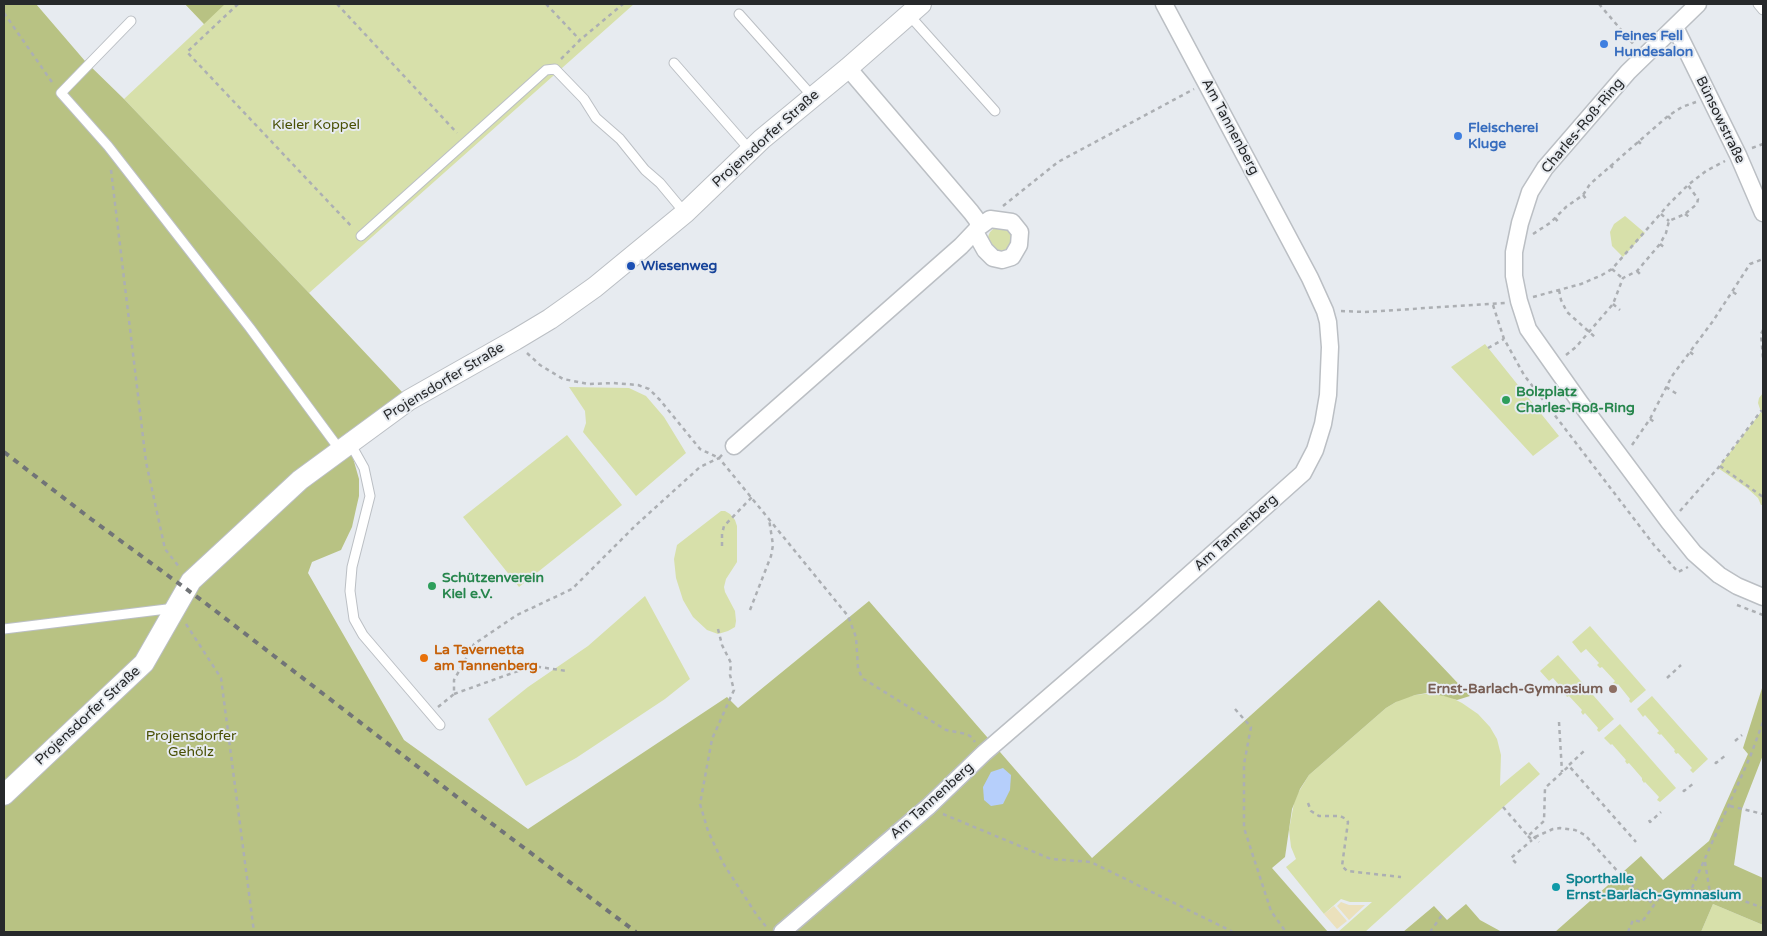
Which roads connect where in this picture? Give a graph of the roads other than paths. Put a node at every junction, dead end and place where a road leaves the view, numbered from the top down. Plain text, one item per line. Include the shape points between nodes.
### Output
1 (1164, 4) edge
2 (1698, 4) edge
3 (1758, 4) edge
4 (915, 9) edge
5 (1763, 10) edge
6 (739, 14) dead end
7 (131, 21) dead end
8 (1675, 27) junction
9 (674, 62) dead end
10 (848, 68) junction
11 (813, 97) junction
12 (995, 111) dead end
13 (750, 150) junction
14 (685, 213) junction
15 (1763, 213) edge
16 (361, 236) road end
17 (345, 446) junction
18 (734, 446) dead end
19 (1763, 597) edge
20 (175, 608) junction
21 (4, 629) edge
22 (440, 725) dead end
23 (4, 795) edge
24 (782, 932) edge

1 - 24 street, Am Tannenberg via 1325,310 1329,338 1328,395 1320,437 1312,457 1303,473 984,753 928,807
2 - 8 street, Charles-Roß-Ring
3 - 5 lane
4 - 10 street, Projensdorfer Straße
4 - 12 lane
6 - 11 lane
7 - 17 lane via 61,93 108,146
8 - 15 street, Bünsowstraße
8 - 19 street, Charles-Roß-Ring via 1611,91 1545,168 1530,192 1515,241 1514,276 1518,301 1528,329 1694,553 1719,575
9 - 13 lane
10 - 11 street, Projensdorfer Straße
10 - 18 street via 981,226
11 - 13 street, Projensdorfer Straße
13 - 14 street, Projensdorfer Straße
14 - 16 lane via 620,139 596,118 556,69 546,70
14 - 17 street, Projensdorfer Straße via 595,287 550,319 409,400
17 - 20 street, Projensdorfer Straße via 300,480 191,581
17 - 22 lane via 364,468 370,496 352,566 350,591 354,619 363,635
20 - 21 lane
20 - 23 street, Projensdorfer Straße via 144,663

